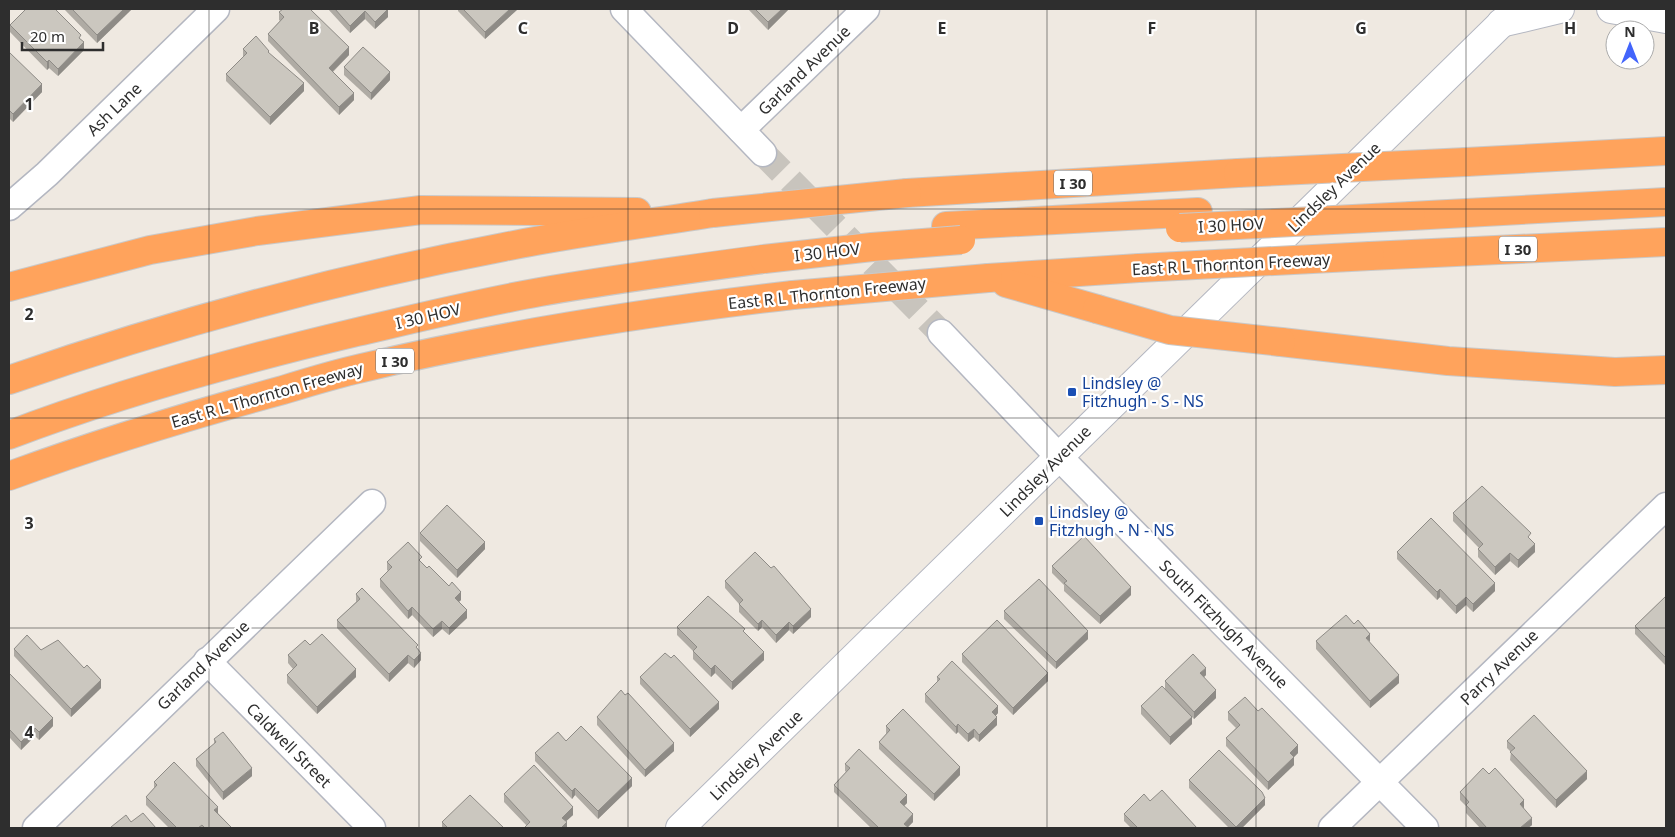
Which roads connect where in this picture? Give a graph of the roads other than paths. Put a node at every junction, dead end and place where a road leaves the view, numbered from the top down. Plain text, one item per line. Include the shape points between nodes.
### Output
1 (216, 9) edge
2 (624, 9) edge
3 (866, 9) edge
4 (1560, 9) edge
5 (1611, 9) edge
6 (1509, 16) edge
7 (1666, 19) edge
8 (741, 130) junction
9 (1666, 151) edge
10 (763, 154) tunnel mouth
11 (1666, 189) edge
12 (1666, 202) edge
13 (9, 207) edge
14 (1418, 209) junction
15 (713, 213) junction
16 (1666, 242) edge
17 (757, 252) junction
18 (988, 278) junction
19 (9, 287) edge
20 (941, 333) tunnel mouth
21 (1666, 370) edge
22 (9, 380) edge
23 (9, 418) edge
24 (9, 435) edge
25 (1059, 457) junction
26 (9, 476) edge
27 (372, 503) dead end
28 (1666, 506) edge
29 (207, 661) junction
30 (1379, 782) junction
31 (36, 828) edge
32 (372, 828) edge
33 (680, 828) edge
34 (1332, 828) edge
35 (1425, 828) edge

1 - 13 street, Ash Lane
2 - 8 street
3 - 8 street, Garland Avenue
4 - 6 street
5 - 7 street
6 - 25 street, Lindsley Avenue
8 - 10 street
9 - 15 highway, I 30, bridge via 907,193
11 - 14 highway, I 30 HOV
12 - 14 highway, I 30 HOV
14 - 17 highway, I 30 HOV via 953,233
15 - 19 highway via 421,210 257,231 150,250
15 - 22 highway, I 30 via 505,246 357,278 211,316
16 - 18 highway, East R L Thornton Freeway / I 30, bridge
17 - 23 highway, I 30 HOV via 572,272 369,313 140,375
17 - 24 highway, I 30 HOV via 538,292 280,351 168,382
18 - 21 highway, bridge via 1170,330 1458,361 1615,372
18 - 26 highway, East R L Thornton Freeway / I 30, bridge via 700,306 506,337 361,368 218,407
20 - 25 street, South Fitzhugh Avenue
25 - 30 street, South Fitzhugh Avenue
25 - 33 street, Lindsley Avenue
27 - 29 street, Garland Avenue
28 - 30 street, Parry Avenue
29 - 31 street, Garland Avenue
29 - 32 street, Caldwell Street
30 - 34 street, Parry Avenue
30 - 35 street, South Fitzhugh Avenue

